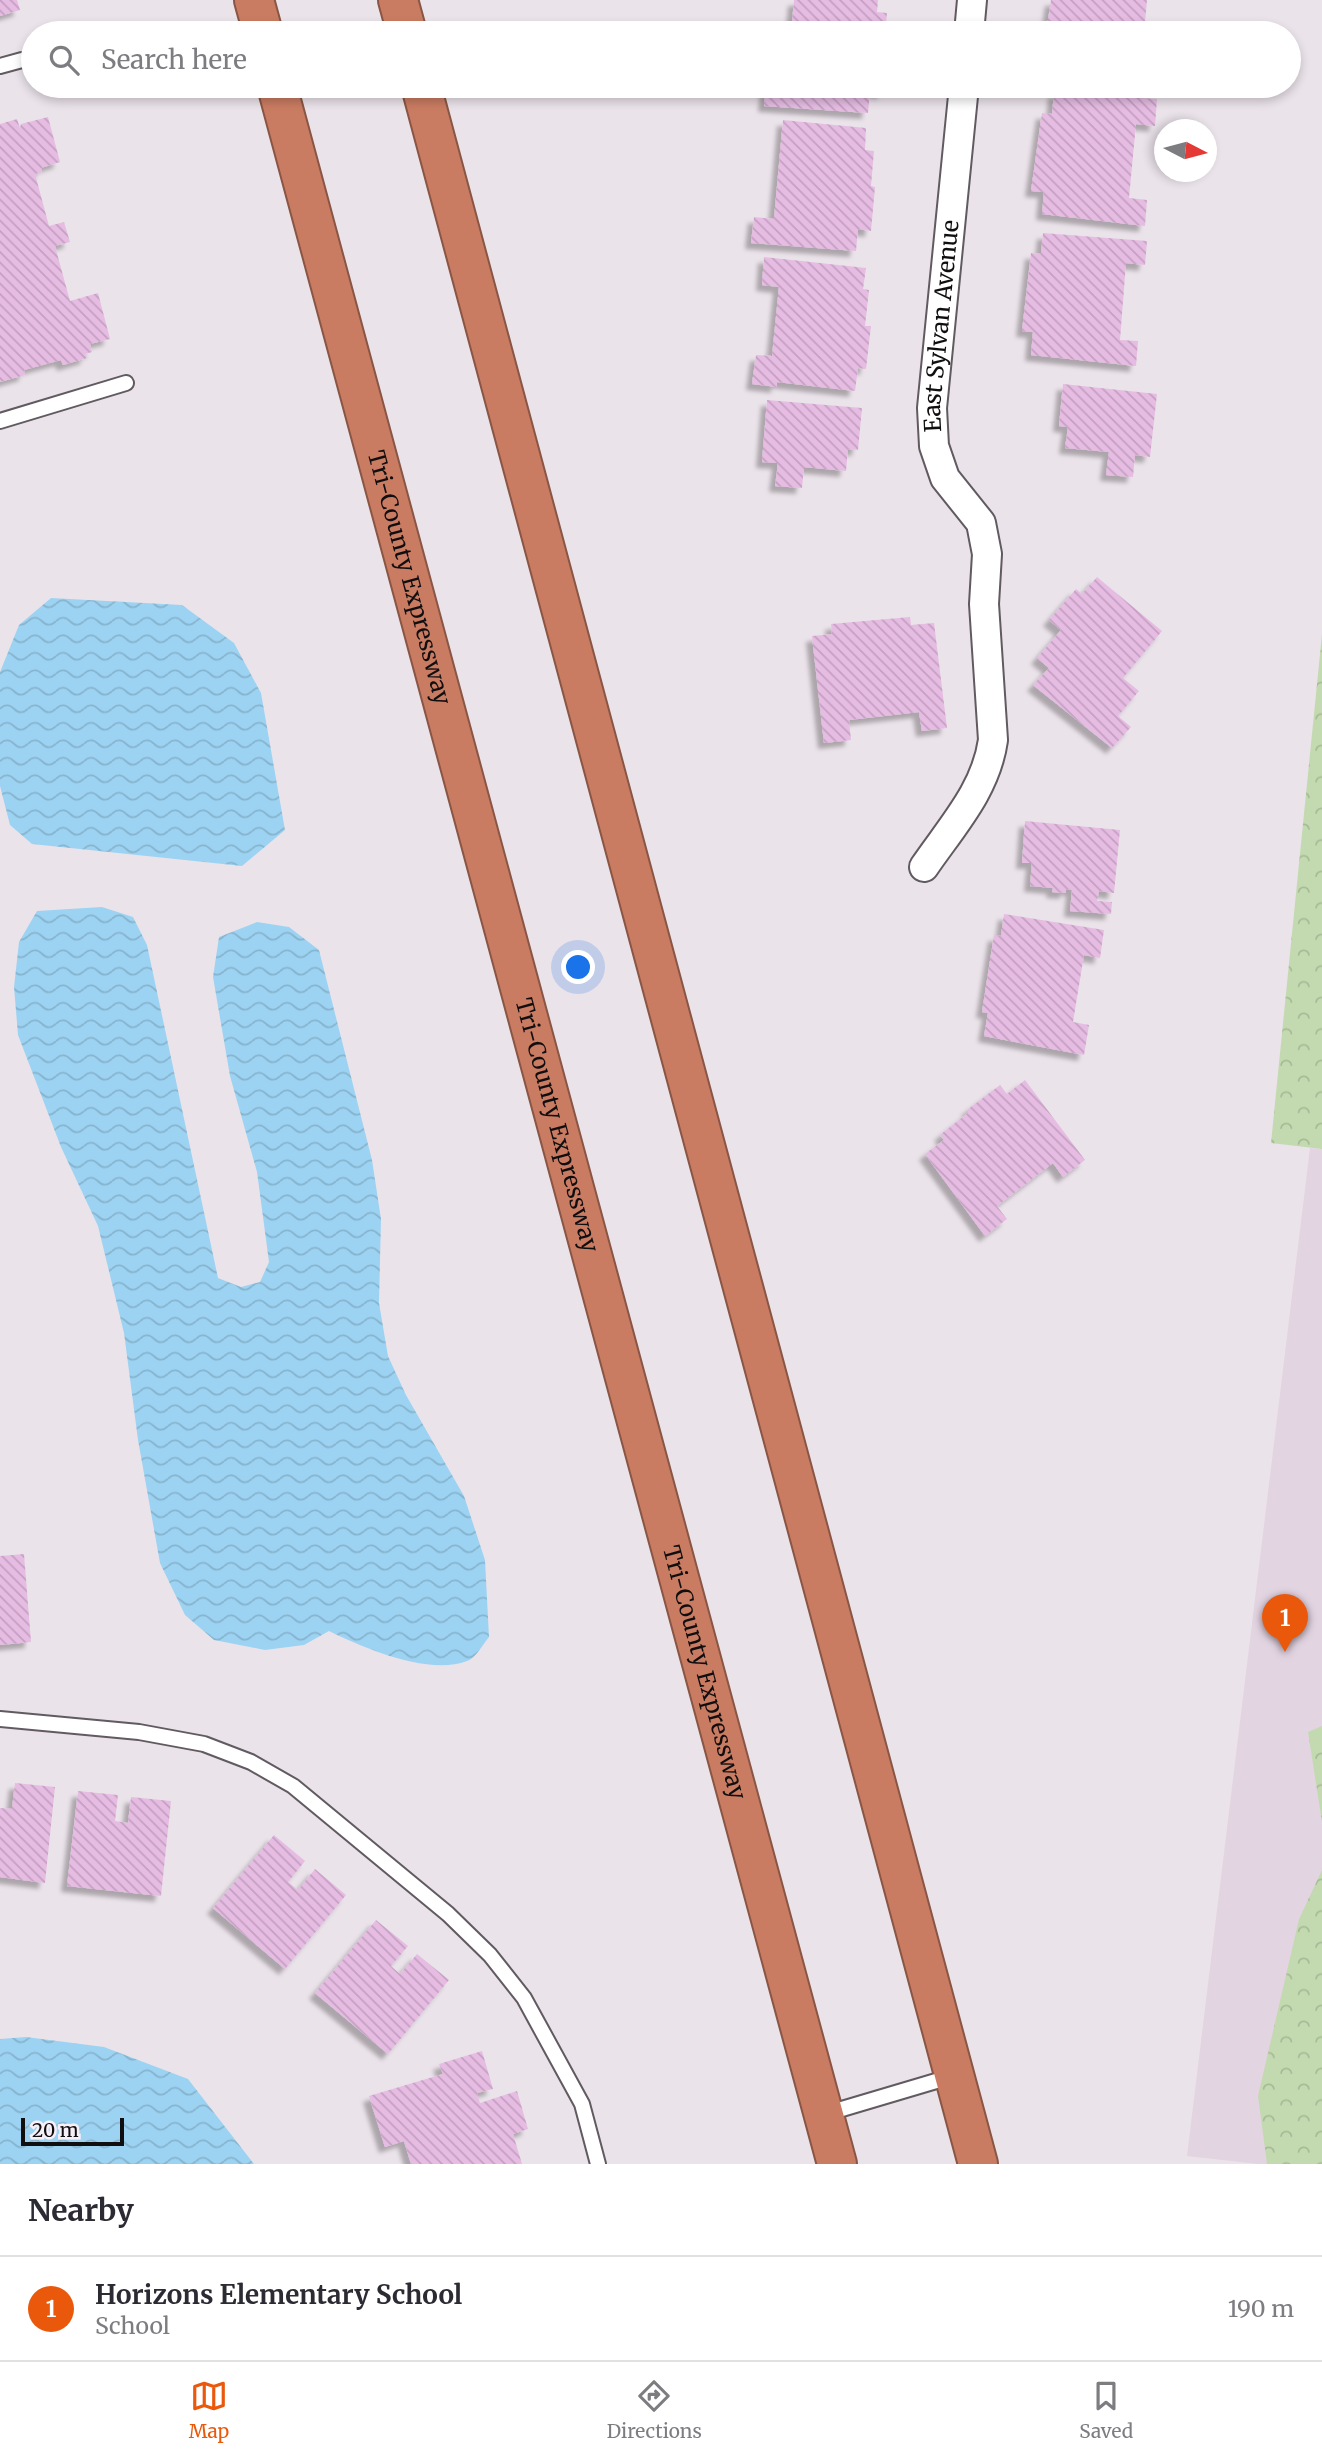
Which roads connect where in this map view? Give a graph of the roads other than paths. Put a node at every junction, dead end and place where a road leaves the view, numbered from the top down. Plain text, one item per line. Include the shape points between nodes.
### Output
1 (254, 0) edge
2 (398, 0) edge
3 (972, 0) edge
4 (260, 21) edge
5 (404, 21) edge
6 (970, 21) edge
7 (21, 60) edge
8 (0, 66) edge
9 (280, 98) edge
10 (424, 98) edge
11 (963, 98) edge
12 (126, 383) dead end
13 (0, 421) edge
14 (924, 867) dead end
15 (0, 1719) edge
16 (954, 2075) junction
17 (824, 2115) junction
18 (598, 2164) edge
19 (837, 2164) edge
20 (978, 2164) edge

1 - 4 highway
2 - 5 highway
3 - 6 street
7 - 8 lane
9 - 17 highway, Tri-County Expressway
10 - 16 highway
11 - 14 street, East Sylvan Avenue via 932,421 934,446 945,478 981,523 983,533 993,740 978,792
12 - 13 lane
15 - 18 lane via 139,1732 204,1744 251,1762 293,1786 448,1914 490,1955 524,1998 582,2104
16 - 17 lane
16 - 20 highway
17 - 19 highway, Tri-County Expressway

